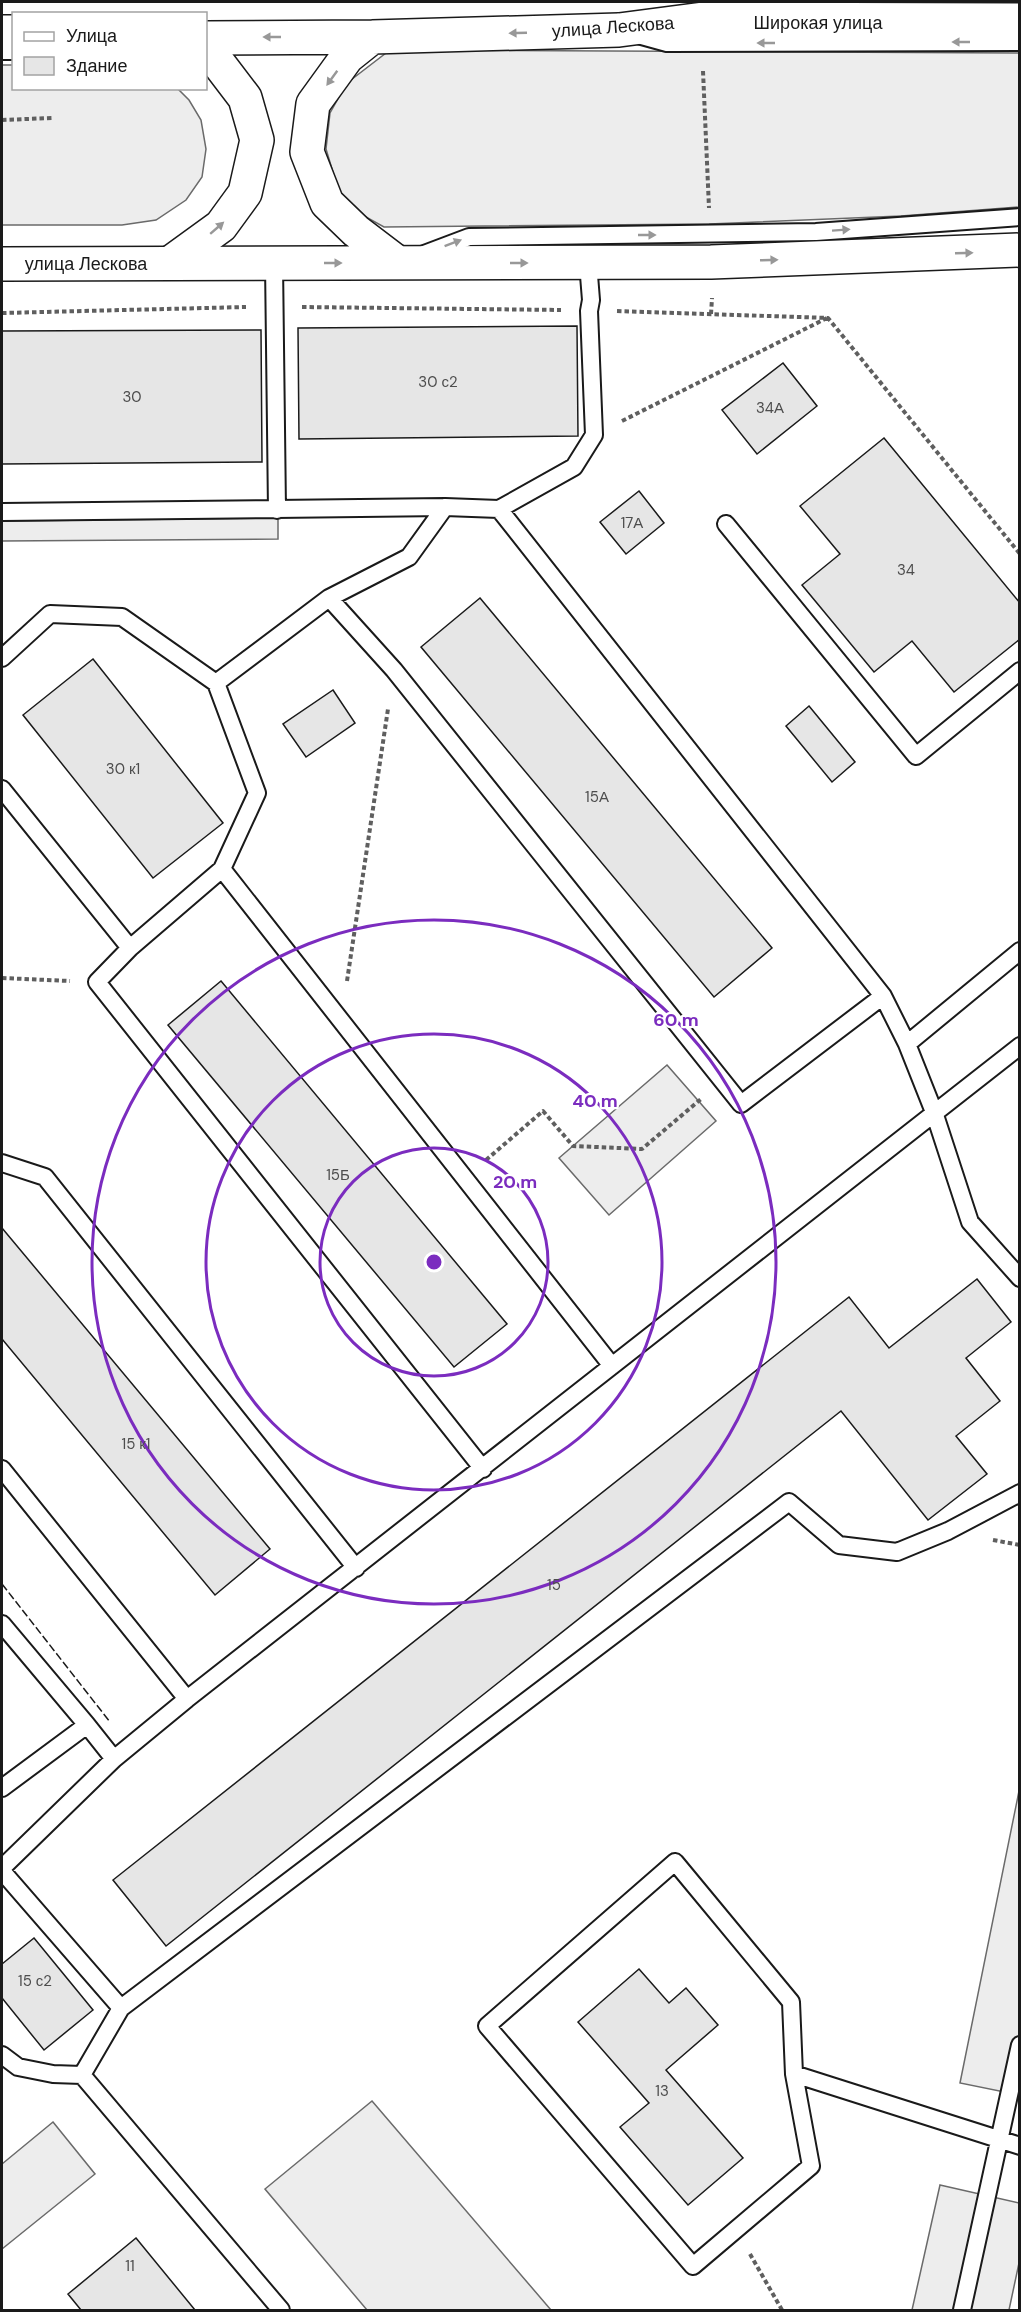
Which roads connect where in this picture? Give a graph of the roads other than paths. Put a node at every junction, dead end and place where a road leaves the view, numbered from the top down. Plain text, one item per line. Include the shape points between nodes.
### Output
1 (737, 10) edge
2 (1020, 20) edge
3 (619, 30) junction
4 (372, 37) junction
5 (207, 38) edge
6 (1020, 42) edge
7 (207, 53) edge
8 (1020, 217) edge
9 (1012, 254) edge
10 (171, 263) junction
11 (274, 263) junction
12 (588, 263) junction
13 (2, 264) edge
14 (398, 264) junction
15 (445, 507) junction
16 (499, 509) junction
17 (277, 510) junction
18 (2, 512) edge
19 (726, 524) dead end
20 (329, 598) junction
21 (2, 658) edge
22 (1020, 671) edge
23 (216, 682) junction
24 (2, 789) edge
25 (222, 869) junction
26 (130, 948) junction
27 (1020, 951) edge
28 (884, 996) junction
29 (907, 1044) junction
30 (1020, 1047) edge
31 (934, 1112) junction
32 (2, 1163) edge
33 (1020, 1278) edge
34 (612, 1366) junction
35 (483, 1468) junction
36 (2, 1469) edge
37 (1020, 1493) edge
38 (356, 1568) junction
39 (2, 1624) edge
40 (187, 1699) junction
41 (87, 1725) junction
42 (114, 1759) junction
43 (2, 1788) edge
44 (2, 1869) edge
45 (121, 2008) junction
46 (1020, 2045) edge
47 (2, 2055) edge
48 (794, 2074) junction
49 (82, 2076) junction
50 (1000, 2140) junction
51 (1020, 2146) edge
52 (281, 2310) edge
53 (963, 2310) edge

1 - 2 main road, улица Лескова
1 - 3 main road, улица Лескова via 703,19
3 -> 4 main road, улица Лескова
6 -> 3 lane, Широкая улица via 667,44
4 -> 5 main road, улица Лескова
4 -> 14 main road via 347,57 313,104 307,152 327,203
10 -> 7 main road, улица Лескова via 221,226 244,193 257,140 245,98
14 -> 8 lane, улица Лескова via 469,237 816,232
12 -> 9 main road, улица Лескова
10 - 11 main road, улица Лескова
10 - 13 main road, улица Лескова
11 -> 14 main road, улица Лескова
11 - 17 lane
14 -> 12 main road, улица Лескова
12 - 16 lane via 594,435 574,467
15 - 16 lane
15 - 17 lane
15 - 20 lane via 409,557
16 - 28 lane
17 - 18 lane
19 - 22 lane via 916,756
20 - 23 lane
20 - 28 lane via 394,670 741,1104
21 - 23 lane via 50,614 122,617
23 - 25 lane via 256,793
24 - 26 lane
25 - 26 lane
25 - 34 lane
26 - 35 lane via 97,982
27 - 29 lane
28 - 29 lane
29 - 31 lane
30 - 31 lane
31 - 33 lane via 970,1222
31 - 34 lane
32 - 38 lane via 45,1177
34 - 35 lane
35 - 38 lane
36 - 40 lane
37 - 45 lane via 948,1531 897,1552 839,1545 789,1502
38 - 40 lane
39 - 41 lane
40 - 42 lane
41 - 42 lane
41 - 43 lane
42 - 44 lane
44 - 45 lane
45 - 49 lane
46 - 50 lane
47 - 49 lane via 18,2067
48 - 48 lane via 811,2166 693,2266 487,2026 675,1862 791,2002
48 - 50 lane
49 - 52 lane
50 - 51 lane
50 - 53 lane

